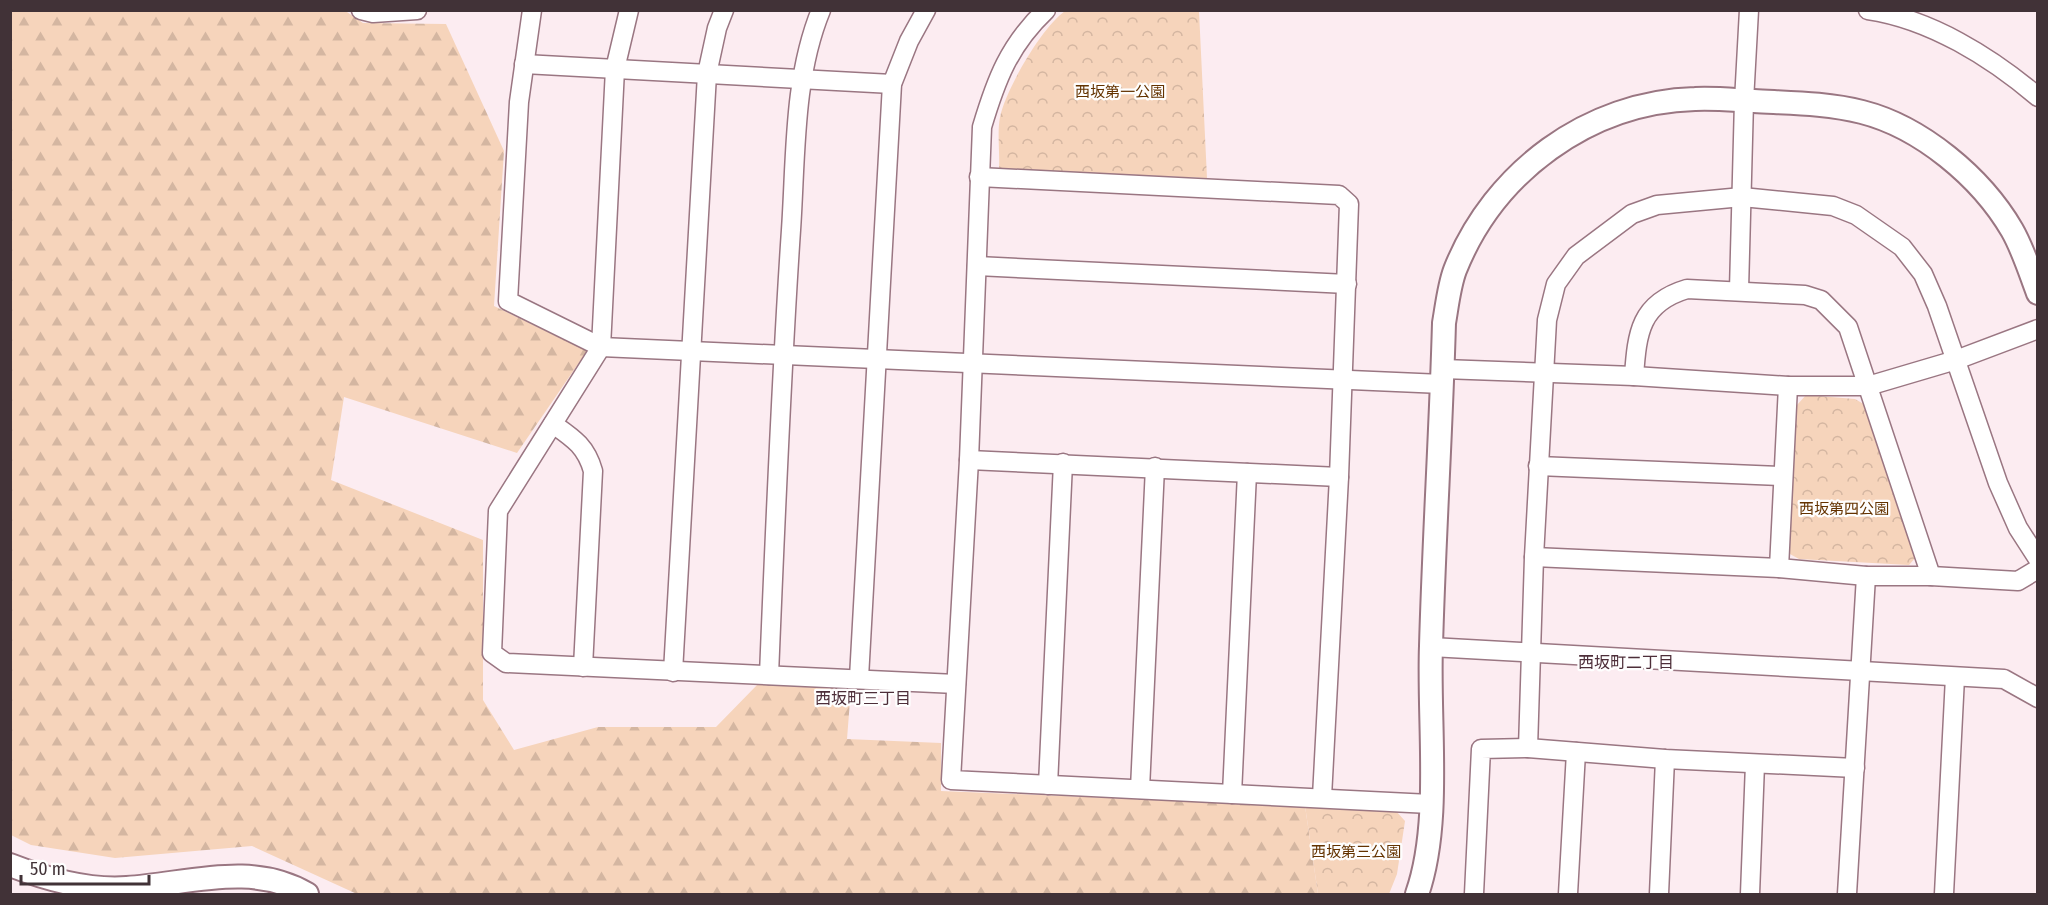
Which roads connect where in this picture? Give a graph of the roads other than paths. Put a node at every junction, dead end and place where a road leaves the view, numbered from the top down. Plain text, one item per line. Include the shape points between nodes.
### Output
1 (362, 10) edge
2 (417, 10) edge
3 (532, 10) edge
4 (629, 10) edge
5 (724, 10) edge
6 (821, 10) edge
7 (926, 10) edge
8 (1046, 10) edge
9 (1749, 10) edge
10 (1868, 10) edge
11 (524, 64) junction
12 (615, 69) junction
13 (708, 74) junction
14 (802, 79) junction
15 (892, 84) junction
16 (2037, 97) edge
17 (1744, 101) junction
18 (979, 177) junction
19 (1742, 197) junction
20 (976, 266) junction
21 (1347, 284) junction
22 (1738, 290) junction
23 (2037, 293) edge
24 (2037, 329) edge
25 (600, 346) junction
26 (691, 351) junction
27 (783, 355) junction
28 (875, 359) junction
29 (1956, 360) junction
30 (973, 363) junction
31 (1542, 375) junction
32 (1634, 376) junction
33 (1442, 377) junction
34 (1344, 380) junction
35 (1788, 386) junction
36 (1868, 386) junction
37 (553, 424) junction
38 (969, 460) junction
39 (1063, 463) junction
40 (1538, 465) junction
41 (1155, 467) junction
42 (1247, 473) junction
43 (1782, 476) junction
44 (1339, 477) junction
45 (1534, 557) junction
46 (2037, 559) edge
47 (1779, 568) junction
48 (2037, 569) edge
49 (1866, 576) junction
50 (1931, 576) junction
51 (1431, 647) junction
52 (1531, 652) junction
53 (583, 667) junction
54 (1860, 670) junction
55 (673, 672) junction
56 (769, 675) junction
57 (1955, 677) junction
58 (859, 678) junction
59 (956, 684) junction
60 (2037, 698) edge
61 (1528, 748) junction
62 (1576, 752) junction
63 (1665, 759) junction
64 (1755, 764) junction
65 (1855, 768) junction
66 (1048, 785) junction
67 (1140, 789) junction
68 (1232, 794) junction
69 (1322, 797) junction
70 (1430, 804) junction
71 (10, 865) edge
72 (295, 891) edge
73 (1417, 894) edge
74 (1474, 894) edge
75 (1568, 894) edge
76 (1659, 894) edge
77 (1750, 894) edge
78 (1847, 894) edge
79 (1944, 894) edge

1 - 2 street via 373,14
3 - 11 street
4 - 12 street
5 - 13 street
6 - 14 street
7 - 15 street
8 - 18 street via 1018,41 997,77 982,127
9 - 17 street
10 - 16 street via 1916,24 1985,57
11 - 12 street
11 - 25 street via 507,301
12 - 13 street
12 - 25 street
13 - 14 street
13 - 26 street
14 - 15 street
14 - 27 street
15 - 28 street
17 - 19 street
17 - 23 street via 1834,106 1863,112 1922,140 1963,172 2011,228
17 - 33 street via 1694,99 1606,116 1556,143 1512,179 1480,219 1454,272 1444,323
18 - 20 street
18 - 21 street via 1339,195 1349,204
19 - 22 street
19 - 29 street via 1833,206 1878,227 1902,247 1923,274
19 - 31 street via 1678,202 1632,214 1576,256 1556,284 1547,320
20 - 21 street
20 - 30 street
21 - 34 street
22 - 32 street via 1687,289 1651,309 1637,337
22 - 36 street via 1796,293 1821,300 1848,327
24 - 29 street
25 - 26 street
25 - 37 street
26 - 27 street
26 - 55 street
27 - 28 street
27 - 56 street
28 - 30 street
28 - 58 street
29 - 36 street
29 - 46 street via 1998,483
30 - 34 street
30 - 38 street
31 - 32 street
31 - 33 street
31 - 40 street
32 - 35 street
33 - 34 street
33 - 51 street
34 - 44 street
35 - 36 street
35 - 43 street
36 - 50 street
37 - 53 street via 580,442 593,471
37 - 53 street via 498,511 492,653 506,663
38 - 39 street
38 - 59 street
39 - 41 street
39 - 66 street
40 - 43 street
40 - 45 street
41 - 42 street
41 - 67 street
42 - 44 street
42 - 68 street
43 - 47 street
44 - 69 street
45 - 47 street
45 - 52 street
47 - 49 street
48 - 50 street via 2018,581
49 - 50 street
49 - 54 street
51 - 52 street
51 - 70 street
52 - 54 street
52 - 61 street
53 - 55 street
54 - 57 street
54 - 65 street
55 - 56 street
56 - 58 street
57 - 60 street via 2004,679
57 - 79 street
58 - 59 street
59 - 66 street via 951,780
61 - 62 street
61 - 74 street via 1481,749
62 - 63 street
62 - 75 street
63 - 64 street
63 - 76 street
64 - 65 street
64 - 77 street
65 - 78 street
66 - 67 street
67 - 68 street
68 - 69 street
69 - 70 street
70 - 73 street via 1426,869
71 - 72 street via 38,876 90,887 126,888 244,875

